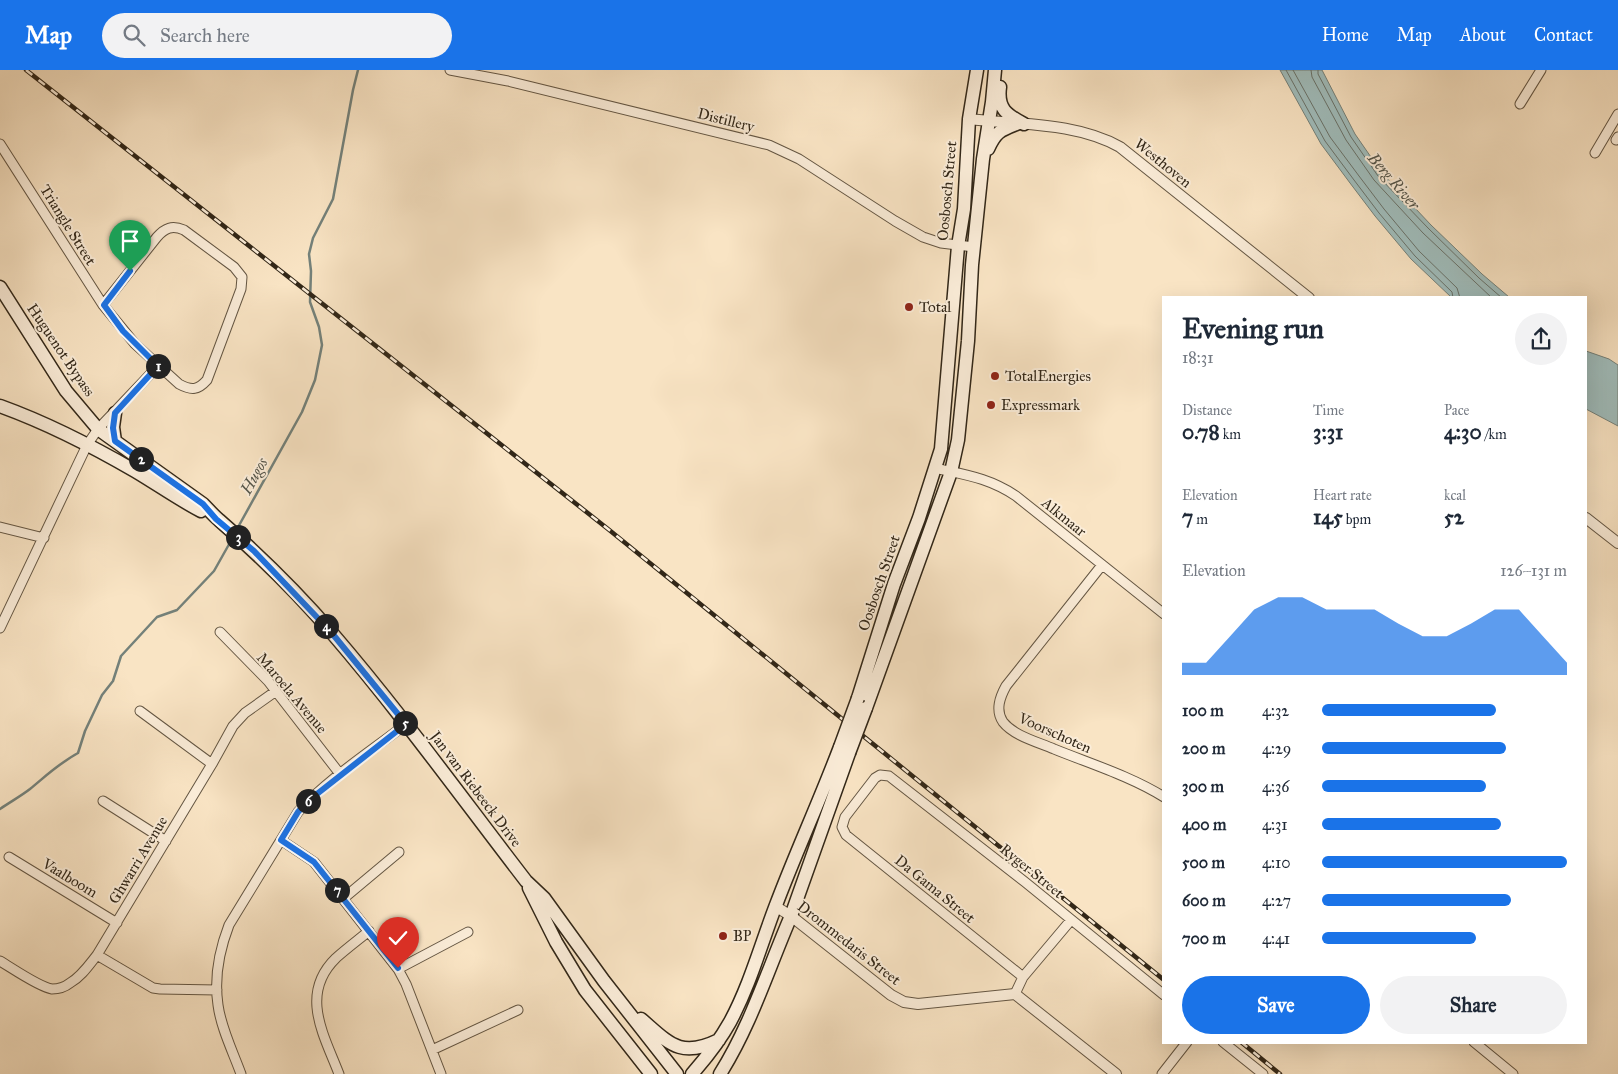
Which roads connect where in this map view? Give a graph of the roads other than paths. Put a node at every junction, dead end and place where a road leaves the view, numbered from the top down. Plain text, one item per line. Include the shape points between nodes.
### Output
1 (450, 70) edge
2 (976, 70) edge
3 (995, 70) edge
4 (1001, 70) edge
5 (1541, 70) edge
6 (1520, 104) dead end
7 (1618, 114) edge
8 (970, 119) junction
9 (988, 121) junction
10 (1022, 123) junction
11 (0, 144) edge
12 (1595, 153) dead end
13 (983, 159) junction
14 (958, 246) junction
15 (974, 247) junction
16 (0, 287) edge
17 (1306, 296) edge
18 (104, 305) junction
19 (158, 366) junction
20 (0, 406) edge
21 (115, 413) junction
22 (98, 429) junction
23 (115, 441) junction
24 (87, 445) junction
25 (935, 468) junction
26 (952, 472) junction
27 (1587, 519) edge
28 (221, 523) junction
29 (0, 528) edge
30 (44, 538) junction
31 (1618, 543) edge
32 (1102, 565) junction
33 (1162, 612) edge
34 (0, 628) edge
35 (220, 632) dead end
36 (276, 691) junction
37 (862, 703) junction
38 (140, 711) dead end
39 (406, 724) junction
40 (844, 750) junction
41 (212, 764) junction
42 (340, 774) junction
43 (1162, 796) edge
44 (103, 802) dead end
45 (845, 817) joint
46 (281, 840) junction
47 (166, 841) junction
48 (399, 852) dead end
49 (9, 857) dead end
50 (526, 881) junction
51 (344, 898) junction
52 (776, 906) junction
53 (791, 916) junction
54 (1071, 920) junction
55 (117, 923) junction
56 (369, 932) junction
57 (468, 932) dead end
58 (97, 956) junction
59 (0, 961) edge
60 (398, 968) junction
61 (1023, 977) junction
62 (604, 981) junction
63 (217, 990) junction
64 (1162, 993) edge
65 (1015, 994) junction
66 (518, 1010) dead end
67 (719, 1040) junction
68 (1185, 1044) edge
69 (1225, 1044) edge
70 (1476, 1044) edge
71 (432, 1050) junction
72 (242, 1074) edge
73 (339, 1074) edge
74 (440, 1074) edge
75 (651, 1074) edge
76 (677, 1074) edge
77 (692, 1074) edge
78 (720, 1074) edge
79 (1116, 1074) edge
80 (1162, 1074) edge
81 (1262, 1074) edge
82 (1513, 1074) edge

1 - 14 street, Distillery via 769,145 799,159 913,232
2 - 8 main road, Oosbosch Street
3 - 9 main road, Oosbosch Street
4 - 10 main road via 1001,104 1011,117
5 - 6 street
7 - 12 street
8 - 9 street, Westhoven
8 - 14 main road, Oosbosch Street
9 - 10 street, Westhoven
9 - 13 main road, Oosbosch Street
10 - 13 main road via 994,136
10 - 17 street, Westhoven via 1091,134 1120,147
11 - 18 street, Triangle Street
13 - 15 main road, Oosbosch Street
14 - 15 street, Distillery
14 - 25 main road, Oosbosch Street via 941,450
15 - 26 main road, Oosbosch Street via 968,341
16 - 22 main road, Huguenot Bypass via 66,391
18 - 19 street, Triangle Street via 129,338
18 - 19 street via 157,237 168,228 184,230 239,272 241,289 207,380 201,386 186,388
19 - 21 street
20 - 24 main road, Jan van Riebeeck Drive
21 - 22 street
21 - 23 main road
22 - 23 main road, Jan van Riebeeck Drive
22 - 24 street
23 - 28 main road, Jan van Riebeeck Drive via 188,493
24 - 28 main road, Jan van Riebeeck Drive
24 - 30 street
25 - 26 street, Alkmaar
25 - 37 main road, Oosbosch Street via 894,584
26 - 32 street, Alkmaar via 990,481 1003,488
26 - 37 main road, Oosbosch Street
27 - 31 street
28 - 39 main road, Jan van Riebeeck Drive via 254,551 331,632
29 - 30 street
30 - 34 street
32 - 33 street, Alkmaar
32 - 43 street, Voorschoten via 1006,686 1000,696 999,714 1004,722 1022,735
35 - 36 street, Maroela Avenue
36 - 41 street, Ghwarri Avenue via 238,719
36 - 42 street, Maroela Avenue
37 - 40 main road, Oosbosch Street, bridge
38 - 41 street
39 - 42 street
39 - 50 main road, Jan van Riebeeck Drive
40 - 52 main road, Oosbosch Street
40 - 53 main road, Oosbosch Street
41 - 47 street, Ghwarri Avenue
42 - 46 street via 298,812
44 - 47 street
45 - 54 street, Ryger Street via 875,778 890,776
45 - 61 street, Da Gama Street via 842,827 846,835
46 - 51 street via 314,862
46 - 63 street via 229,925 217,966
47 - 55 street, Ghwarri Avenue
48 - 51 street
49 - 55 street, Vaalboom
50 - 62 main road, Jan van Riebeeck Drive via 544,898
50 - 75 main road, Jan van Riebeeck Drive via 556,942 585,990
51 - 56 street
52 - 53 street, Drommedaris Street
52 - 67 main road, Oosbosch Street via 751,976
53 - 65 street, Drommedaris Street via 904,1002 918,1004
53 - 78 main road, Oosbosch Street via 756,1004
54 - 61 street
54 - 64 street, Ryger Street
55 - 58 street, Ghwarri Avenue
56 - 60 street
56 - 73 street via 336,958 320,983 317,996 316,1012
57 - 60 street
58 - 59 street, Ghwarri Avenue via 70,983 51,989
58 - 63 street via 153,988
60 - 71 street
61 - 65 street
62 - 67 main road via 638,1016 674,1046 692,1050
62 - 76 main road, Jan van Riebeeck Drive
63 - 72 street via 223,1024
65 - 79 street
66 - 71 street
67 - 77 main road, Oosbosch Street
68 - 80 street
69 - 81 street
70 - 82 street
71 - 74 street

